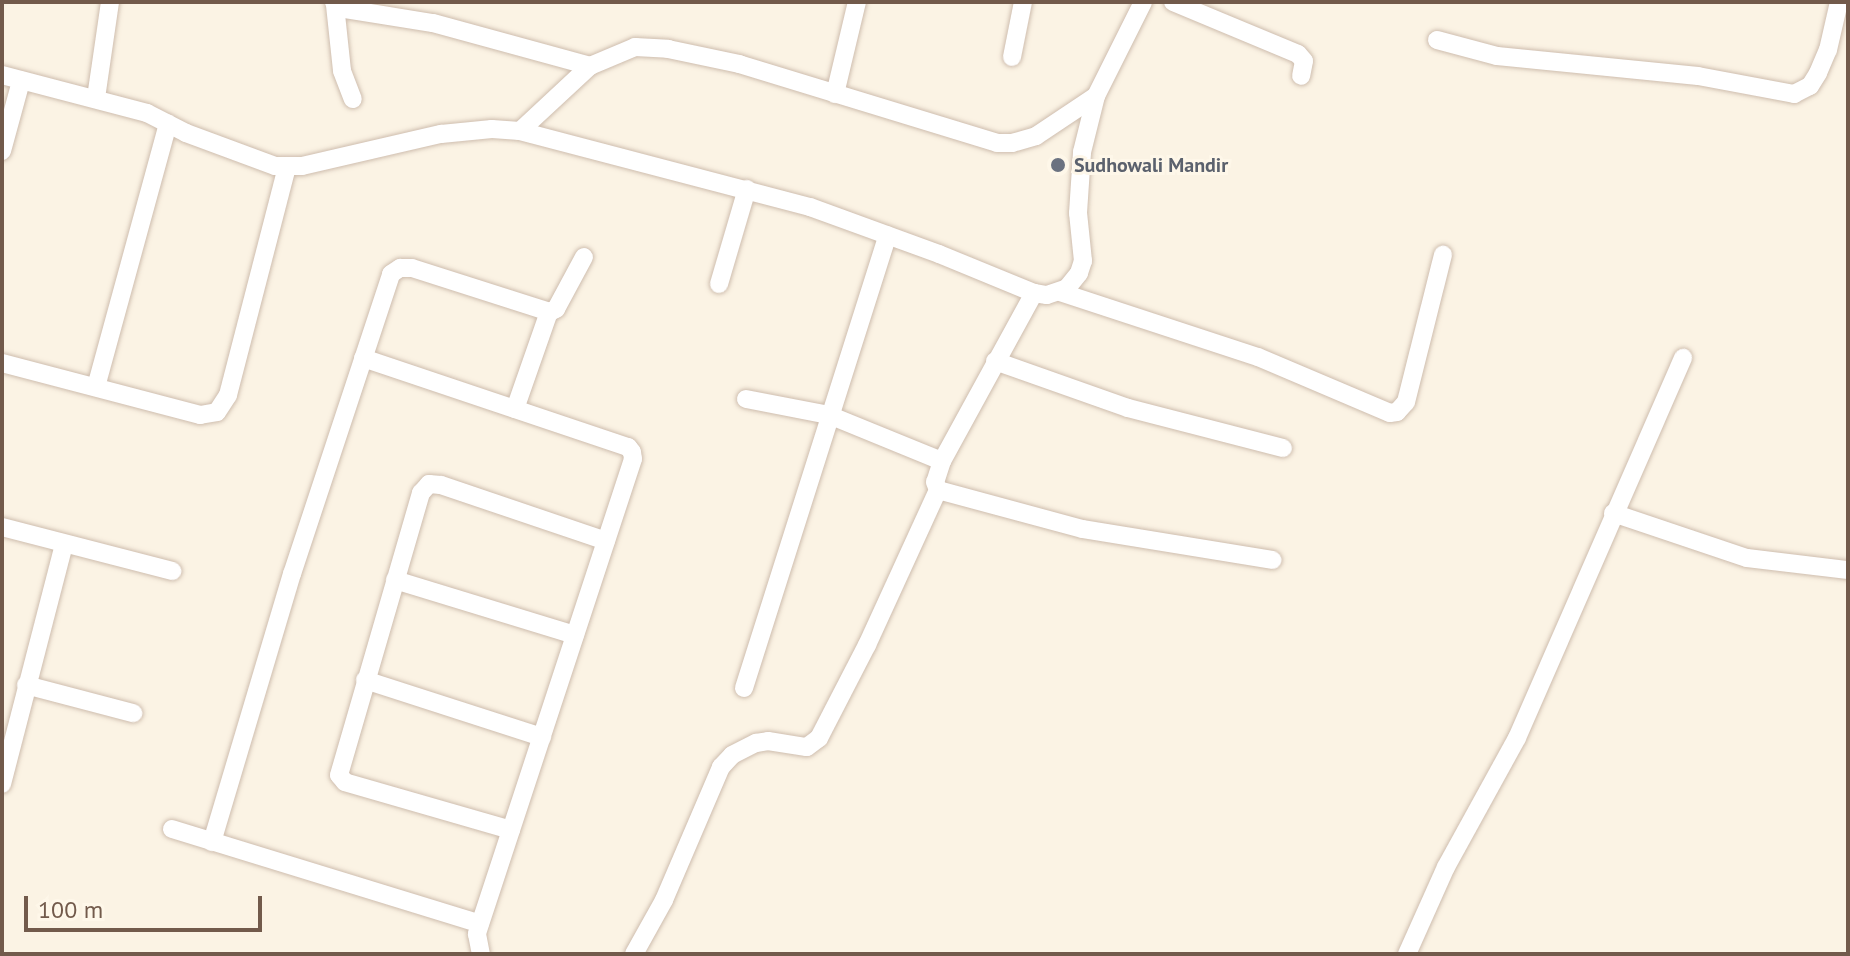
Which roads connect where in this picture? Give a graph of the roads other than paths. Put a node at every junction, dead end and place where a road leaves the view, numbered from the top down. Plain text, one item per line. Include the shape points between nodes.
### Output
1 (110, 2) edge
2 (857, 2) edge
3 (1023, 2) edge
4 (1143, 2) edge
5 (1173, 2) edge
6 (1839, 2) edge
7 (334, 4) edge
8 (1437, 40) dead end
9 (1012, 57) dead end
10 (590, 66) junction
11 (2, 75) edge
12 (1301, 76) dead end
13 (21, 81) junction
14 (835, 94) junction
15 (1096, 96) junction
16 (96, 98) junction
17 (353, 99) dead end
18 (168, 124) junction
19 (520, 131) junction
20 (2, 151) edge
21 (287, 167) junction
22 (747, 189) junction
23 (888, 235) junction
24 (1443, 255) dead end
25 (584, 257) dead end
26 (719, 284) dead end
27 (1060, 292) junction
28 (1034, 293) junction
29 (549, 312) junction
30 (363, 358) junction
31 (1683, 358) dead end
32 (995, 361) junction
33 (2, 363) edge
34 (96, 387) junction
35 (746, 399) dead end
36 (515, 409) junction
37 (829, 415) junction
38 (1283, 448) dead end
39 (942, 461) junction
40 (938, 490) junction
41 (1613, 513) junction
42 (2, 527) edge
43 (606, 541) junction
44 (64, 544) junction
45 (1272, 560) dead end
46 (1848, 570) edge
47 (172, 571) dead end
48 (395, 580) junction
49 (575, 635) junction
50 (365, 680) junction
51 (26, 685) junction
52 (744, 688) dead end
53 (133, 713) dead end
54 (542, 737) junction
55 (2, 784) edge
56 (172, 829) dead end
57 (511, 830) junction
58 (212, 842) junction
59 (480, 924) junction
60 (481, 954) edge
61 (634, 954) edge
62 (1407, 954) edge

1 - 16 street
2 - 14 street
3 - 9 street
4 - 15 street
5 - 12 street via 1298,54 1304,61
6 - 8 street via 1818,73 1810,86 1794,94 1698,76 1508,58
7 - 10 street via 433,23
7 - 17 street via 342,71
10 - 14 street via 635,47 668,49
10 - 19 street
11 - 13 street
13 - 16 street
13 - 20 street
14 - 15 street via 990,142 1012,143 1036,136
15 - 27 street via 1082,152 1078,213 1083,261 1073,282
16 - 18 street
18 - 21 street via 255,160
18 - 34 street
19 - 21 street via 441,134
19 - 22 street
21 - 34 street via 222,408 200,415
22 - 23 street
22 - 26 street
23 - 28 street
23 - 37 street
24 - 27 street via 1406,402 1390,413 1258,357
25 - 29 street via 556,309
27 - 28 street
28 - 32 street
29 - 30 street via 400,268 391,274
29 - 36 street
30 - 36 street
30 - 58 street
31 - 41 street
32 - 38 street via 1128,408
32 - 39 street
33 - 34 street
35 - 37 street
36 - 43 street via 632,452
37 - 39 street
37 - 52 street
39 - 40 street via 935,482
40 - 45 street via 1083,529
40 - 61 street via 819,738 807,747 756,743 721,767 664,900
41 - 46 street via 1747,558
41 - 62 street via 1517,738 1446,867
42 - 44 street
43 - 48 street via 429,484 421,493
43 - 49 street
44 - 47 street
44 - 51 street
48 - 49 street
48 - 50 street
49 - 54 street
50 - 54 street
50 - 57 street via 339,766 345,782
51 - 53 street
51 - 55 street
54 - 57 street
56 - 58 street
57 - 59 street
58 - 59 street
59 - 60 street

